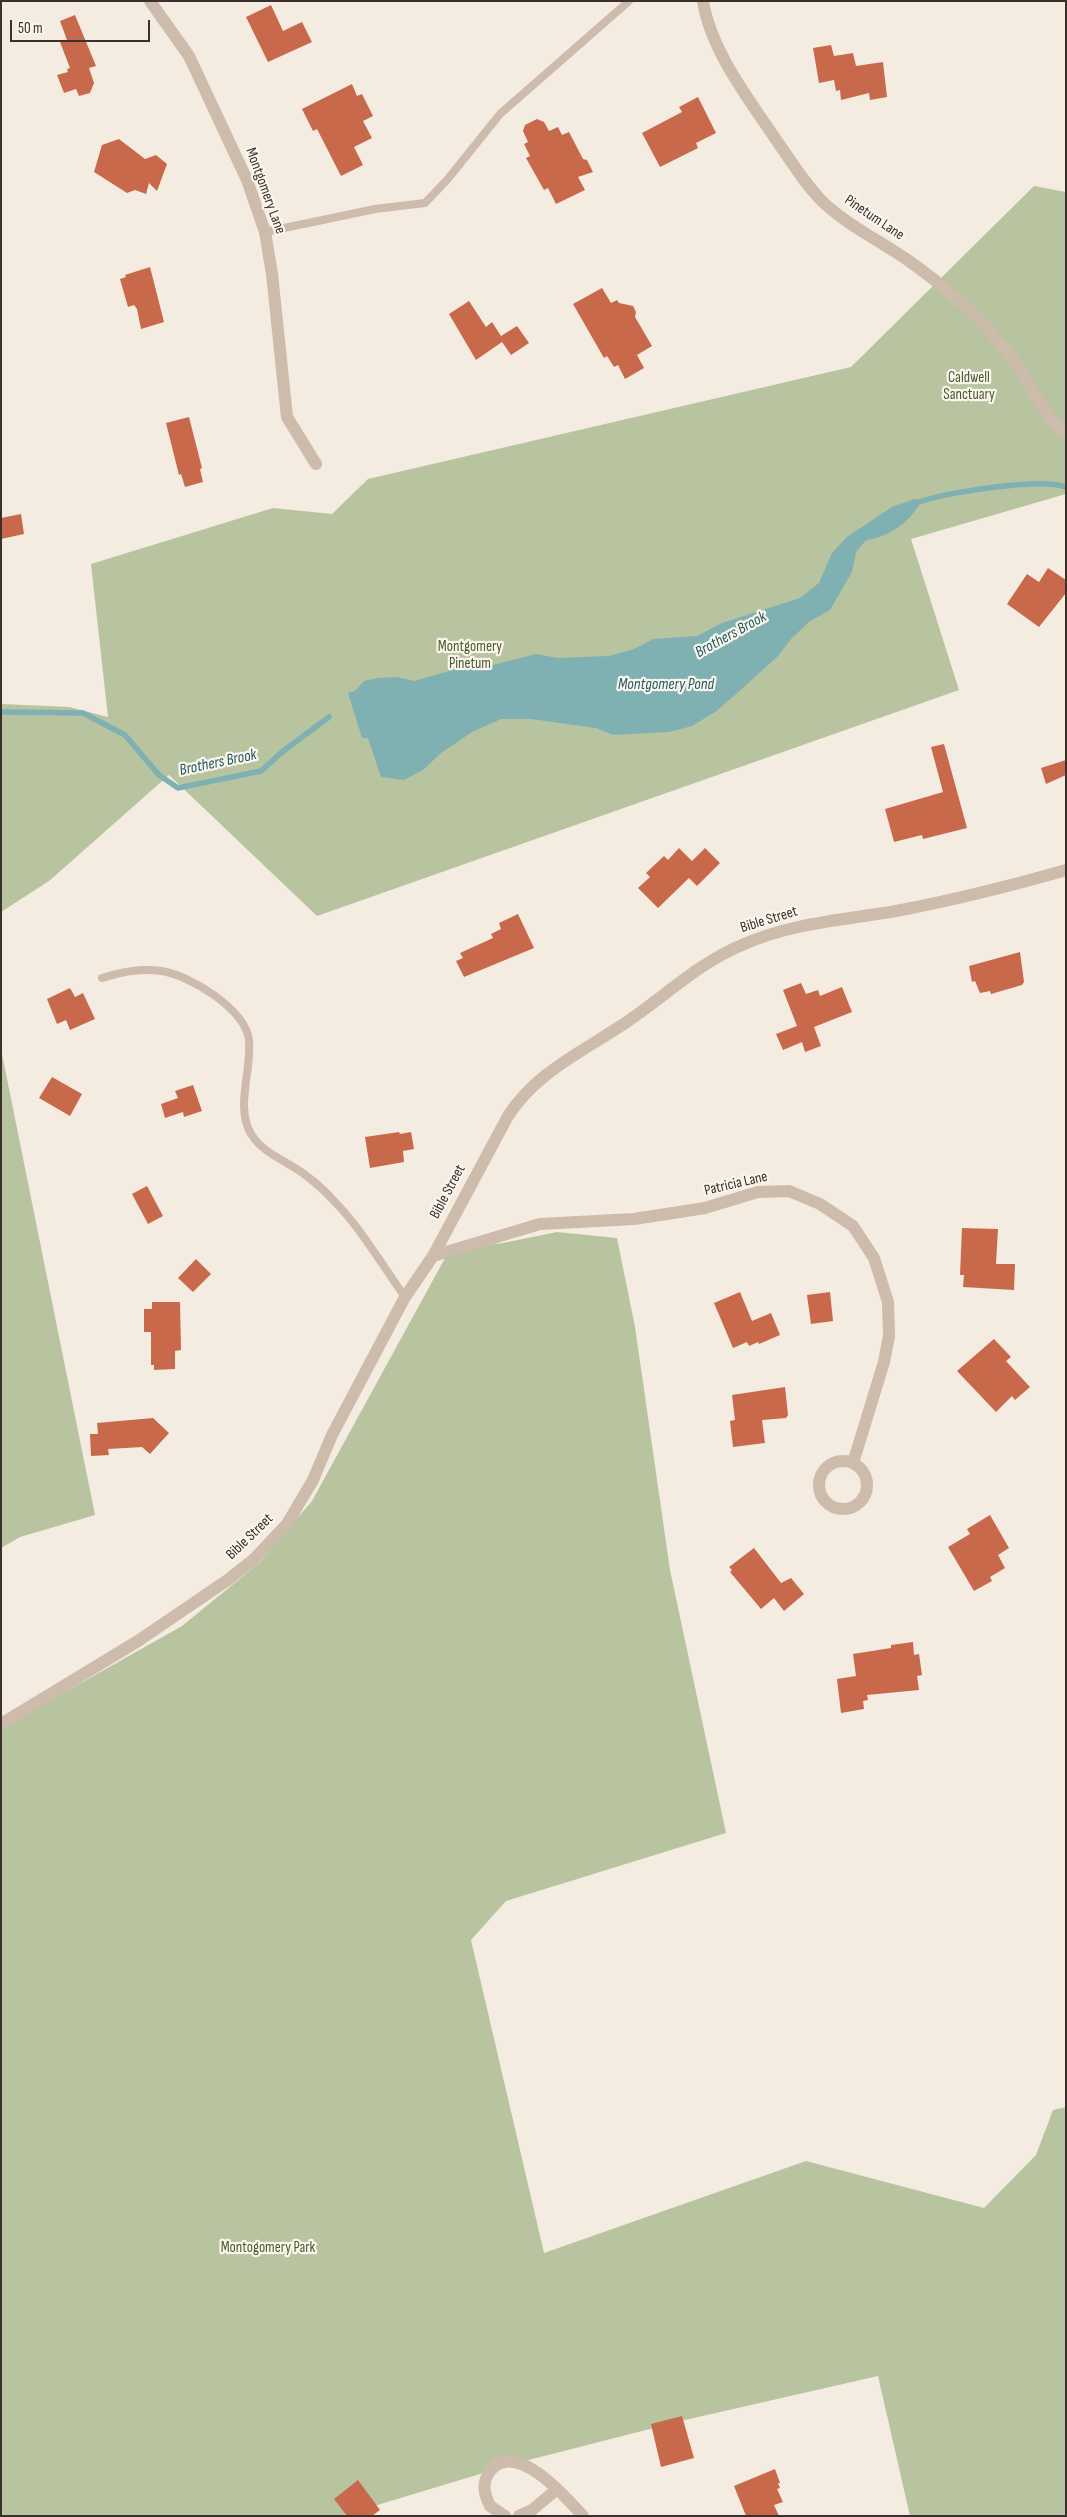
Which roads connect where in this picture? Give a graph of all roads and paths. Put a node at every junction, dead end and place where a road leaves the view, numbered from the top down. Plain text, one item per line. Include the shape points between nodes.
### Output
1 (150, 1) edge
2 (629, 1) edge
3 (703, 1) edge
4 (265, 232) junction
5 (1066, 433) edge
6 (316, 464) dead end
7 (1066, 870) edge
8 (102, 978) dead end
9 (433, 1256) junction
10 (405, 1297) junction
11 (853, 1462) dead end
12 (1, 1724) edge
13 (556, 2490) junction
14 (505, 2516) edge
15 (519, 2516) edge
16 (583, 2516) edge

1 - 4 street, Montgomery Lane via 189,56 247,180
2 - 4 lane via 500,114 425,203 375,209
3 - 5 street, Pinetum Lane via 716,44 750,101 807,183 825,204 954,295 995,336 1024,375 1049,418
4 - 6 street, Montgomery Lane via 287,417
7 - 9 street, Bible Street via 955,899 785,930 740,946 711,961 626,1023 554,1068 529,1090 508,1116
8 - 10 lane via 133,969 163,971 192,983 224,1002 239,1016 249,1039 245,1111 251,1134 268,1151 308,1176 334,1200
9 - 10 street, Bible Street
9 - 11 street, Patricia Lane via 540,1224 634,1219 705,1208 758,1192 789,1191 820,1204 853,1226 874,1258 888,1302 889,1336 884,1362
10 - 12 street, Bible Street via 332,1435 314,1480 287,1524 273,1540 253,1560 138,1641
13 - 14 street via 531,2467 517,2461 505,2461 494,2466 484,2485 485,2496 490,2506
13 - 15 street via 532,2510
13 - 16 street

